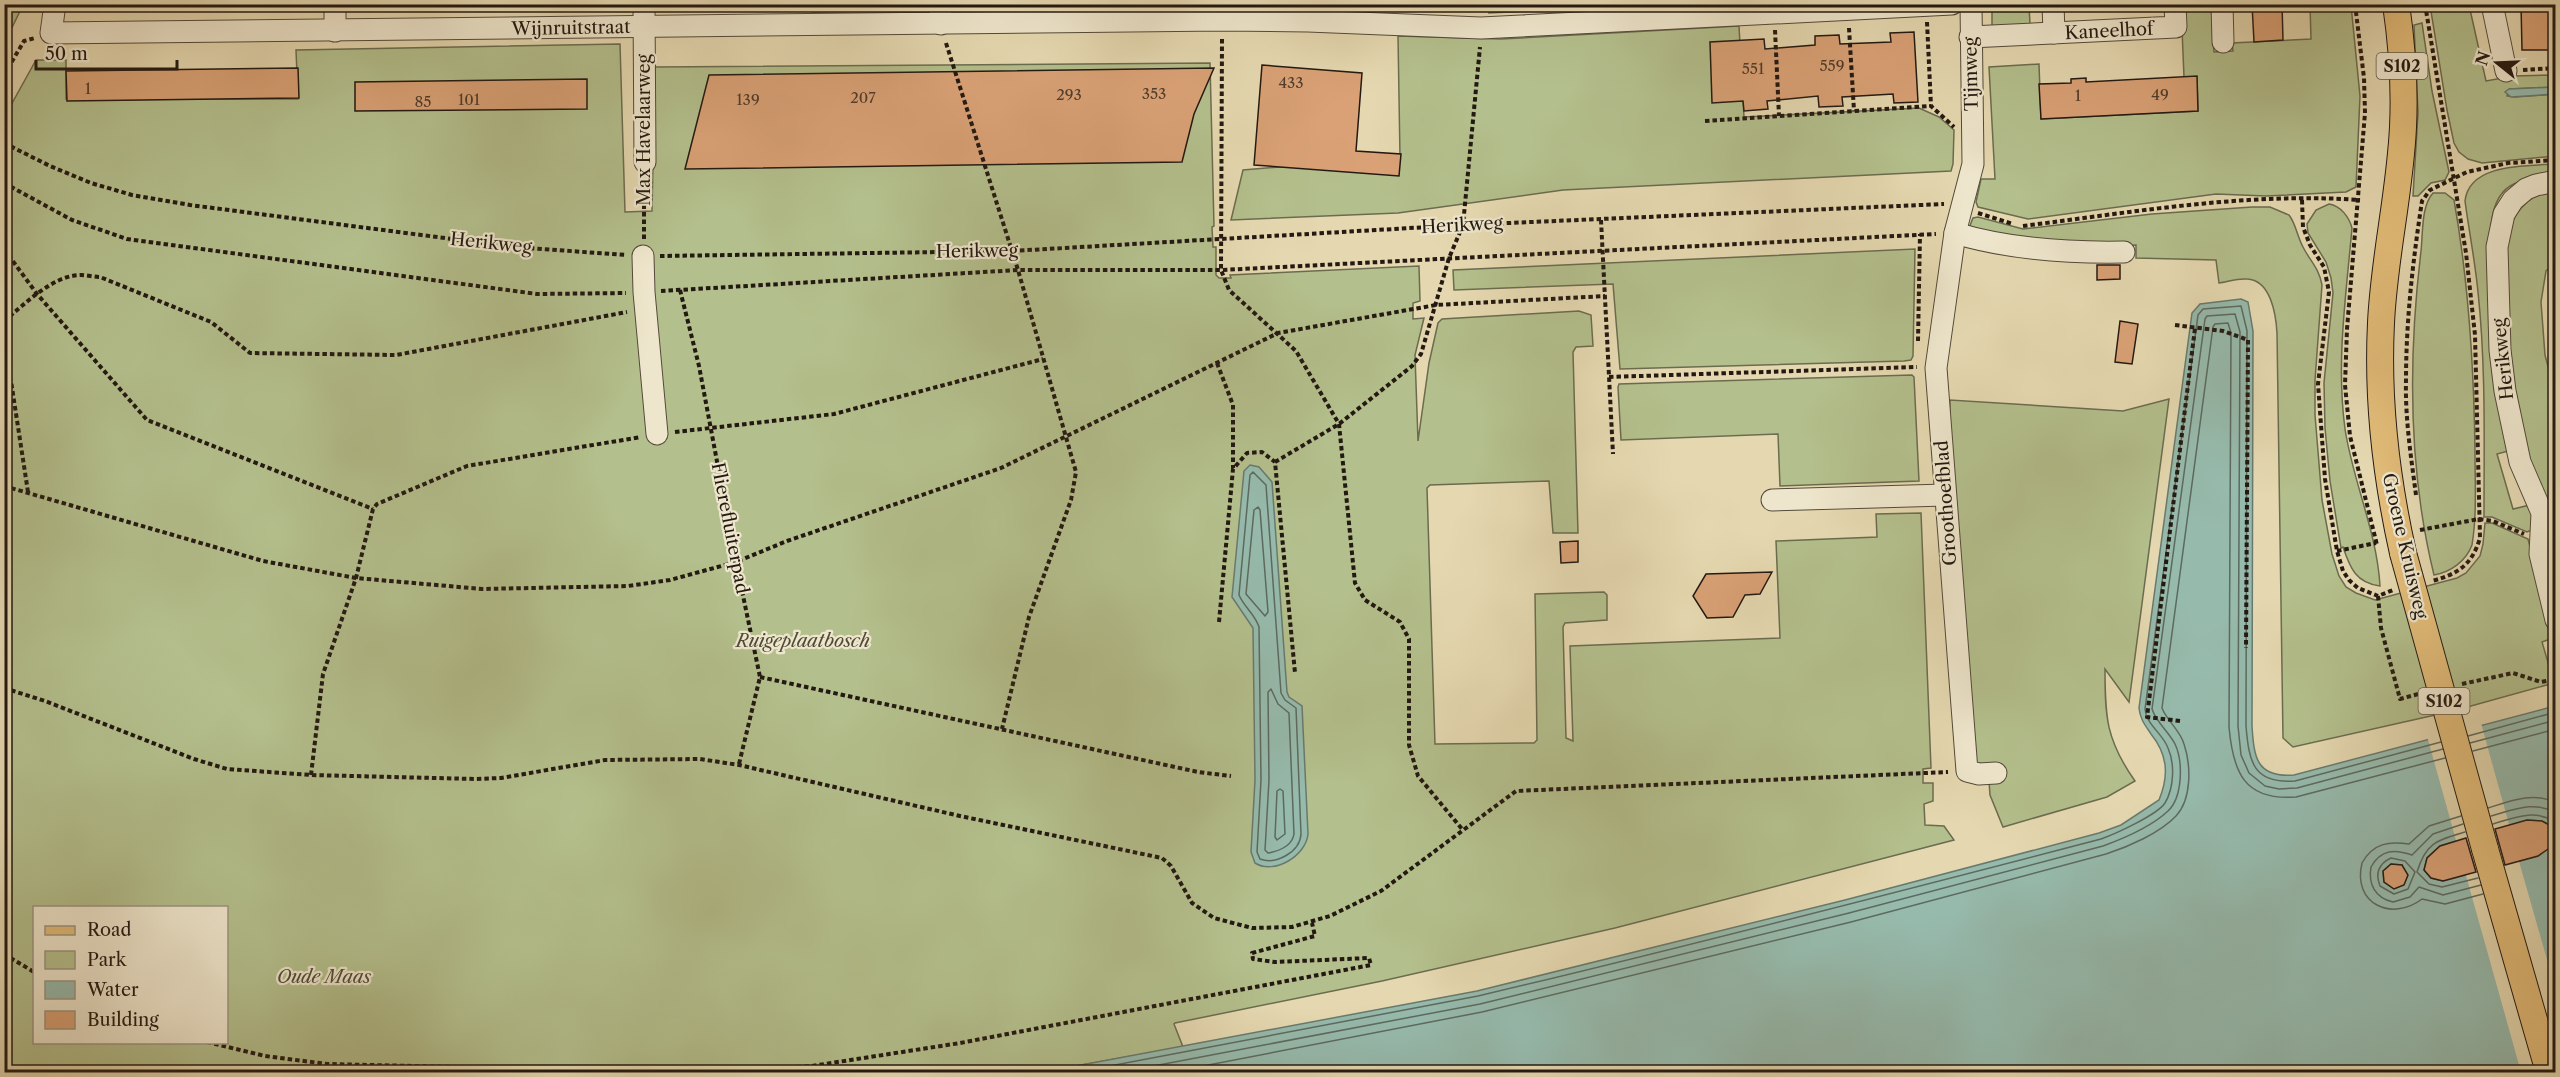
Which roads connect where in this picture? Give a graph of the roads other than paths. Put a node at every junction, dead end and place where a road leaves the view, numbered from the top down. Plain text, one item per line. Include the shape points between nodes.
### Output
1 (54, 4) edge
2 (335, 4) edge
3 (644, 4) edge
4 (1952, 4) edge
5 (1971, 4) edge
6 (2053, 4) edge
7 (2175, 4) edge
8 (2222, 4) edge
9 (2396, 4) edge
10 (2492, 4) edge
11 (1165, 13) edge
12 (940, 14) edge
13 (644, 28) junction
14 (335, 31) junction
15 (2054, 33) junction
16 (1970, 37) junction
17 (2223, 42) dead end
18 (2506, 71) road end
19 (645, 162) road end
20 (2556, 182) edge
21 (1962, 207) joint
22 (1955, 233) junction
23 (2124, 252) dead end
24 (643, 256) road end
25 (657, 434) road end
26 (1945, 495) junction
27 (1772, 500) dead end
28 (2556, 620) edge
29 (1996, 773) dead end
30 (2549, 1072) edge

1 - 14 street, Wijnruitstraat via 51,33
2 - 14 street
3 - 13 street, Max Havelaarweg
4 - 11 street, Wijnruitstraat via 1482,28 1222,20
5 - 16 street, Tijmweg
6 - 15 street, Kaneelhof
7 - 15 street, Kaneelhof via 2176,27
8 - 17 street
9 - 30 main road, Groene Kruisweg / S102, bridge via 2403,74 2403,129 2381,321 2379,384 2391,552
10 - 18 street
11 - 12 street, Wijnruitstraat
12 - 13 street, Wijnruitstraat
13 - 14 street, Wijnruitstraat
13 - 19 street, Max Havelaarweg
15 - 16 street, Kaneelhof
16 - 21 street, Tijmweg via 1973,164
20 - 28 street, Herikweg via 2526,189 2513,200 2504,214 2497,246 2505,391 2520,462 2542,513 2541,563
21 - 22 street, Groothoefblad
22 - 23 street via 1990,242 2088,253
22 - 26 street, Groothoefblad via 1936,368
24 - 25 street
26 - 27 street
26 - 29 street, Groothoefblad via 1967,771

